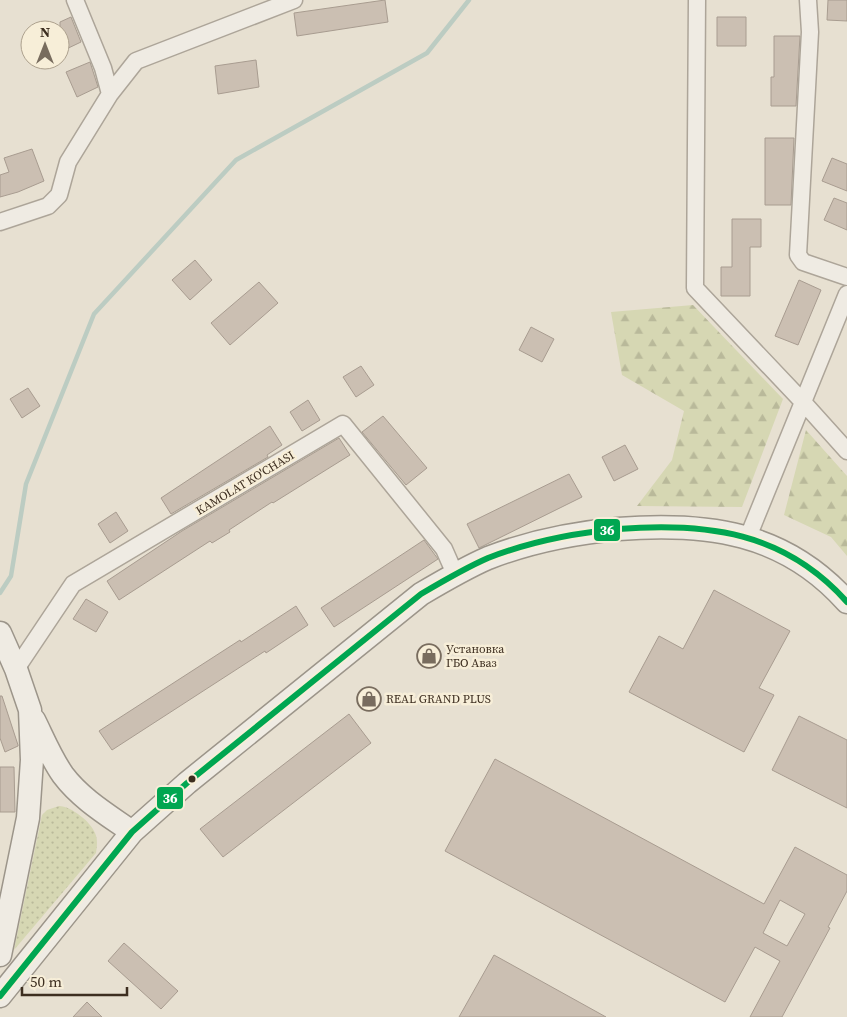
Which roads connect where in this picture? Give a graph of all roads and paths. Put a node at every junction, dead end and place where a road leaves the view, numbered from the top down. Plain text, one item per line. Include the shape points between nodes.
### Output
1 (75, 0) edge
2 (294, 0) edge
3 (697, 0) edge
4 (808, 0) edge
5 (110, 94) junction
6 (0, 222) edge
7 (847, 278) edge
8 (847, 294) edge
9 (803, 402) junction
10 (847, 451) edge
11 (748, 537) junction
12 (455, 574) junction
13 (847, 602) edge
14 (0, 633) edge
15 (16, 669) junction
16 (30, 710) junction
17 (132, 832) junction
18 (0, 955) edge
19 (0, 996) edge

1 - 5 street via 103,68
2 - 5 street via 136,61
3 - 9 street via 695,288
4 - 7 street via 810,32 798,255 803,262
5 - 6 street via 68,162 59,195 48,206
8 - 9 street
9 - 10 street
9 - 11 street
11 - 12 main road via 672,526 594,531 523,546
11 - 13 main road via 808,566
12 - 15 street, KAMOLAT KO'CHASI via 444,549 343,424 74,584
12 - 17 main road via 414,600 187,783
14 - 15 main road
15 - 16 main road
16 - 17 main road via 63,775 80,793
16 - 18 main road via 32,760 28,818
17 - 19 main road

